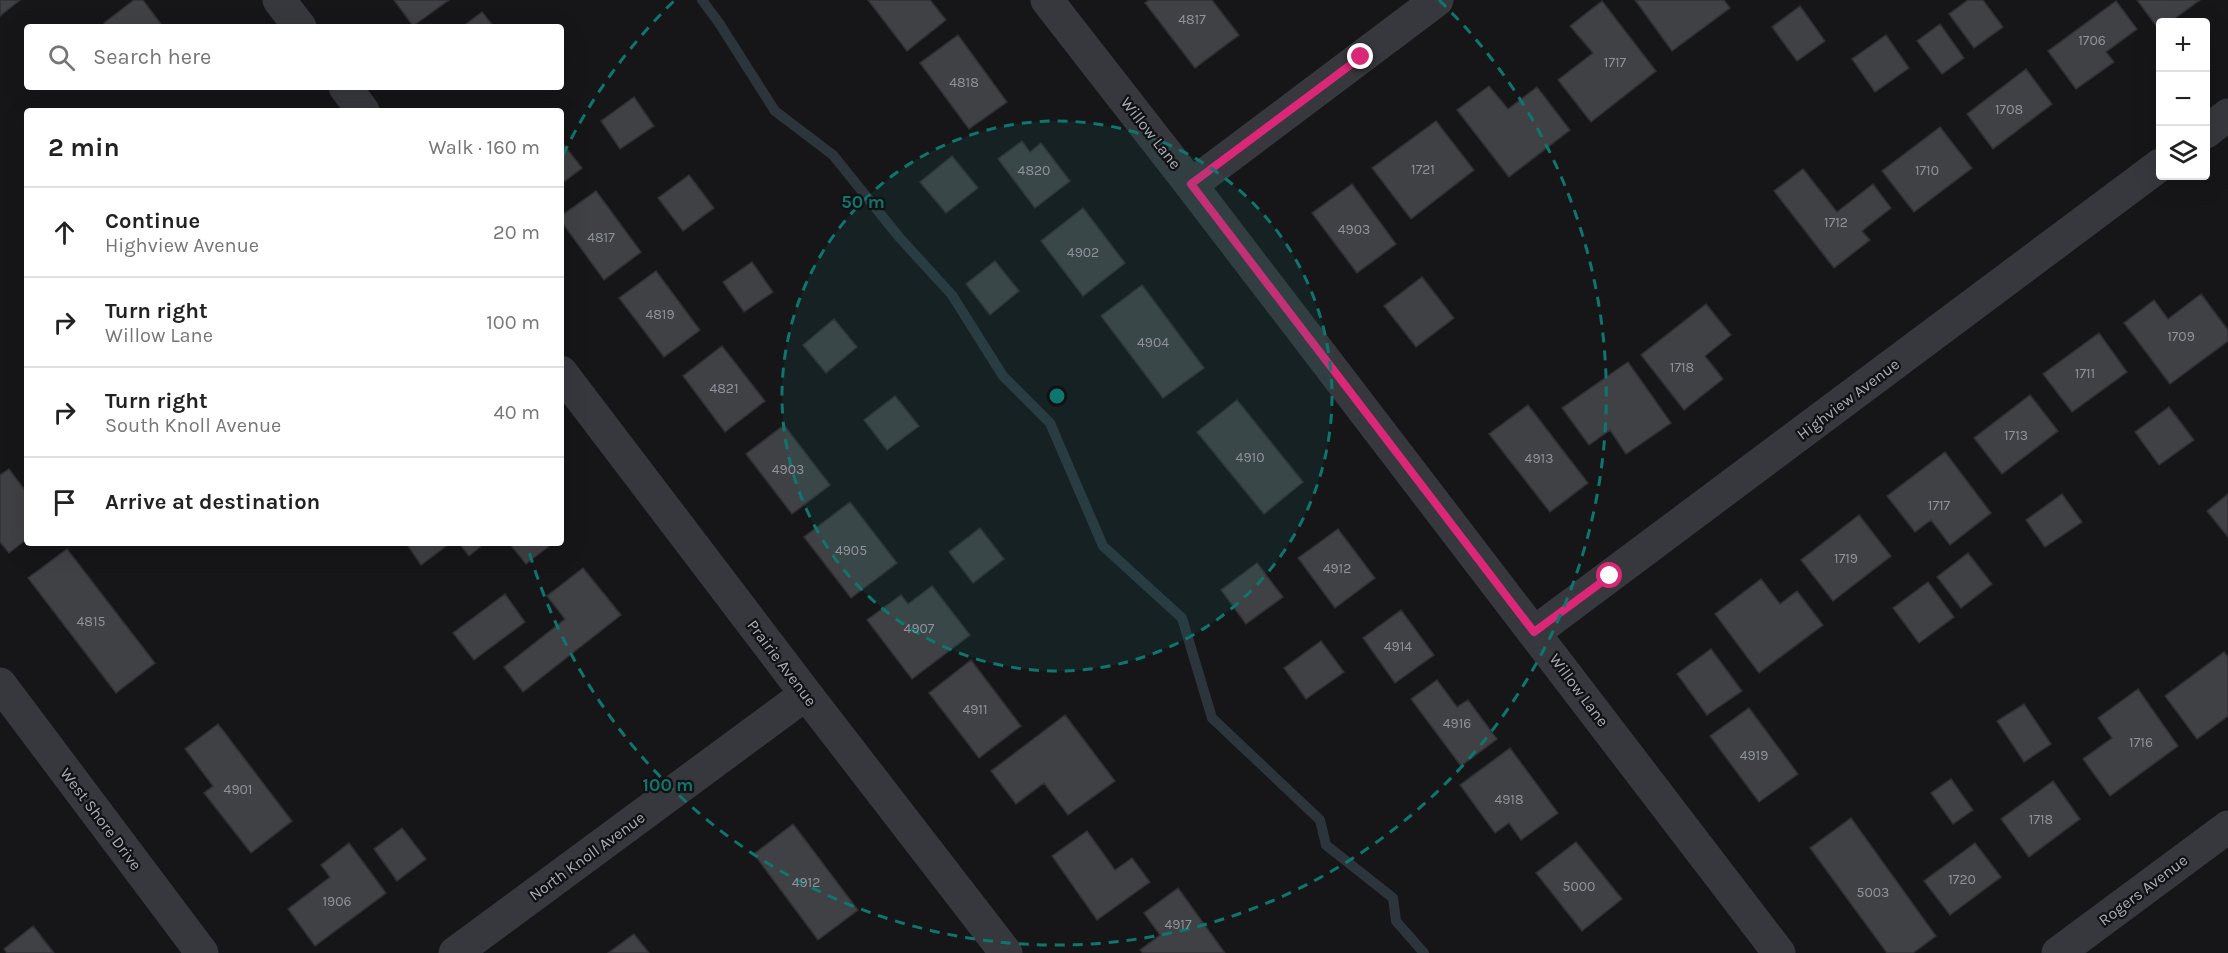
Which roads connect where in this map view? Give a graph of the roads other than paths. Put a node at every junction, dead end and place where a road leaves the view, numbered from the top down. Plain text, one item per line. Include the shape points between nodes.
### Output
1 (279, 0) edge
2 (1047, 0) edge
3 (1437, 0) edge
4 (298, 24) edge
5 (347, 90) edge
6 (361, 108) edge
7 (2228, 115) edge
8 (2210, 128) edge
9 (2156, 168) edge
10 (1191, 184) junction
11 (564, 376) edge
12 (1534, 632) junction
13 (0, 684) edge
14 (806, 694) junction
15 (2228, 827) edge
16 (202, 953) edge
17 (455, 953) edge
18 (1006, 953) edge
19 (1779, 953) edge
20 (2058, 953) edge

1 - 4 street
2 - 10 street, Willow Lane
3 - 10 street
5 - 6 street
7 - 8 street
9 - 12 street, Highview Avenue
10 - 12 street, Willow Lane
11 - 14 street, Prairie Avenue
12 - 19 street, Willow Lane
13 - 16 street, West Shore Drive
14 - 17 street, North Knoll Avenue
14 - 18 street, Prairie Avenue
15 - 20 street, Rogers Avenue

